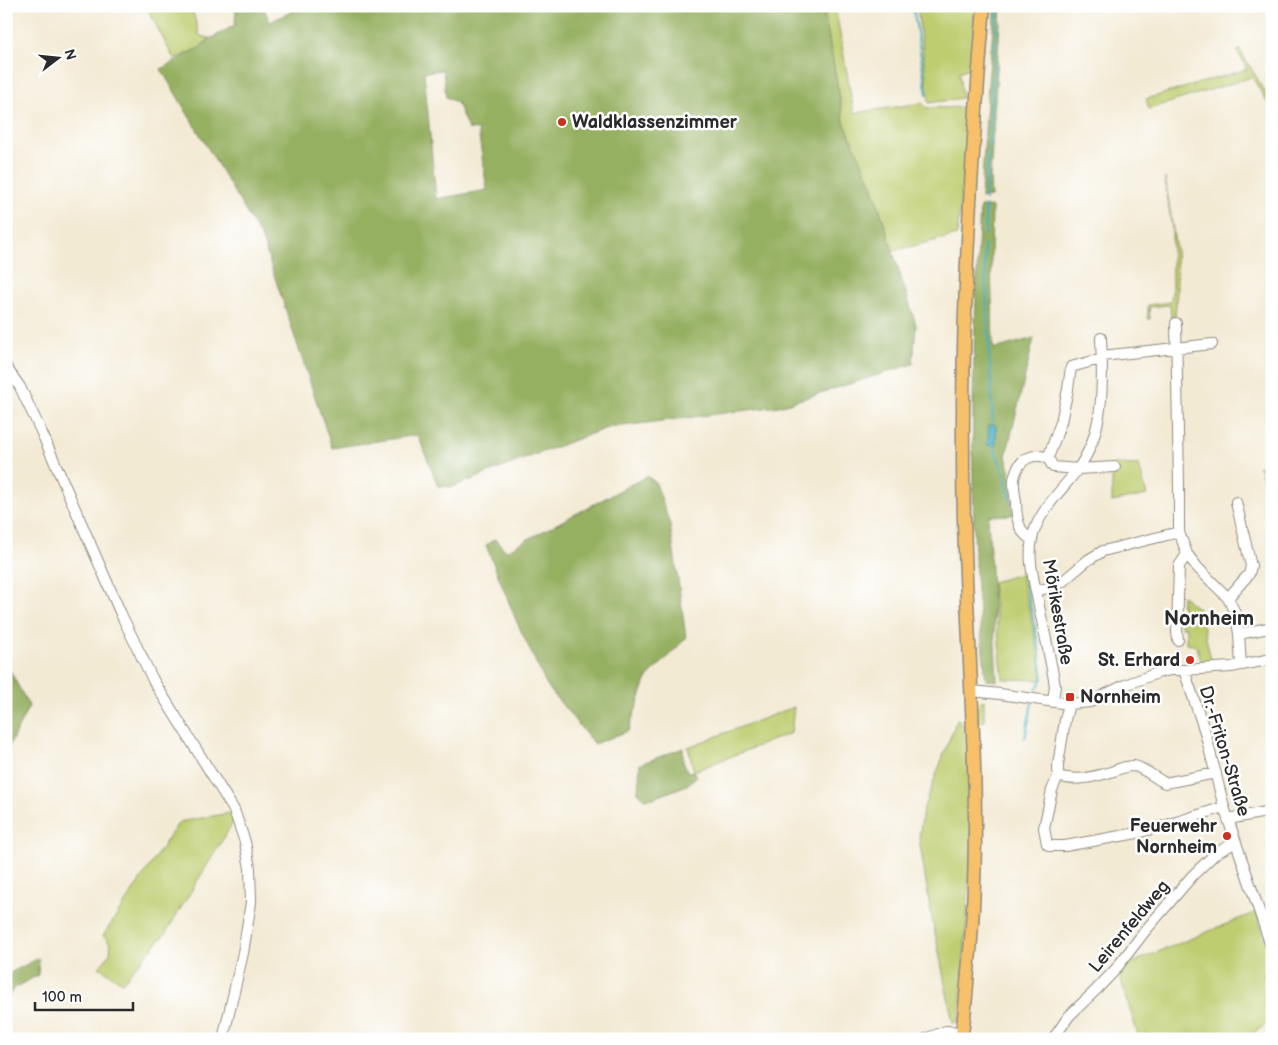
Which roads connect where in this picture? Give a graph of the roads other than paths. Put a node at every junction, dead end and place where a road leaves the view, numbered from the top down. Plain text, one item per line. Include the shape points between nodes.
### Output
1 (984, 6) edge
2 (1176, 323) dead end
3 (1101, 338) dead end
4 (1212, 344) dead end
5 (1177, 348) junction
6 (1102, 358) junction
7 (6, 367) edge
8 (1048, 458) junction
9 (1115, 467) dead end
10 (1078, 469) junction
11 (1236, 502) dead end
12 (1179, 532) junction
13 (1032, 540) junction
14 (1187, 554) junction
15 (1036, 591) junction
16 (1228, 598) junction
17 (1268, 628) dead end
18 (1239, 634) junction
19 (1178, 640) dead end
20 (1272, 659) edge
21 (1241, 665) junction
22 (1184, 670) junction
23 (972, 691) junction
24 (1053, 700) junction
25 (1070, 704) junction
26 (1216, 773) junction
27 (1058, 776) junction
28 (1224, 807) junction
29 (1272, 811) edge
30 (1228, 819) junction
31 (1236, 842) junction
32 (1272, 949) edge
33 (962, 1035) edge
34 (223, 1039) edge
35 (925, 1039) edge
36 (1053, 1039) edge

1 - 23 main road via 970,196 964,368 965,550
2 - 5 street
3 - 6 street, Mörikestraße
4 - 5 street
5 - 6 street
5 - 12 street
6 - 8 street via 1071,367 1061,422
6 - 10 street, Mörikestraße via 1102,398 1096,431
7 - 34 street via 42,431 153,680 234,810 245,842 251,902
8 - 10 street via 1053,467
8 - 13 street via 1037,455 1027,458 1014,475 1018,523 1022,532
9 - 10 street
10 - 13 street, Mörikestraße via 1042,513
11 - 16 street via 1251,566 1249,574
12 - 14 street
12 - 15 street via 1103,551 1062,582
13 - 15 street, Mörikestraße via 1031,563
14 - 16 street
14 - 19 street via 1179,566
15 - 24 street, Mörikestraße via 1055,686
16 - 18 street via 1236,615
17 - 18 street
18 - 21 street
20 - 21 street
21 - 22 street
22 - 25 street via 1160,672 1090,702
22 - 26 street, Dr.-Friton-Straße
23 - 24 street
23 - 33 main road via 975,867
24 - 25 street
25 - 27 street
26 - 27 street via 1165,783 1135,766 1080,779
26 - 28 street, Dr.-Friton-Straße
27 - 28 street via 1044,828 1050,846 1137,833
28 - 30 street, Dr.-Friton-Straße
29 - 30 street
30 - 31 street, Dr.-Friton-Straße
31 - 32 street, Dr.-Friton-Straße
31 - 36 street, Leirenfeldweg via 1216,853 1193,875 1116,970 1069,1016
33 - 35 street via 946,1031

